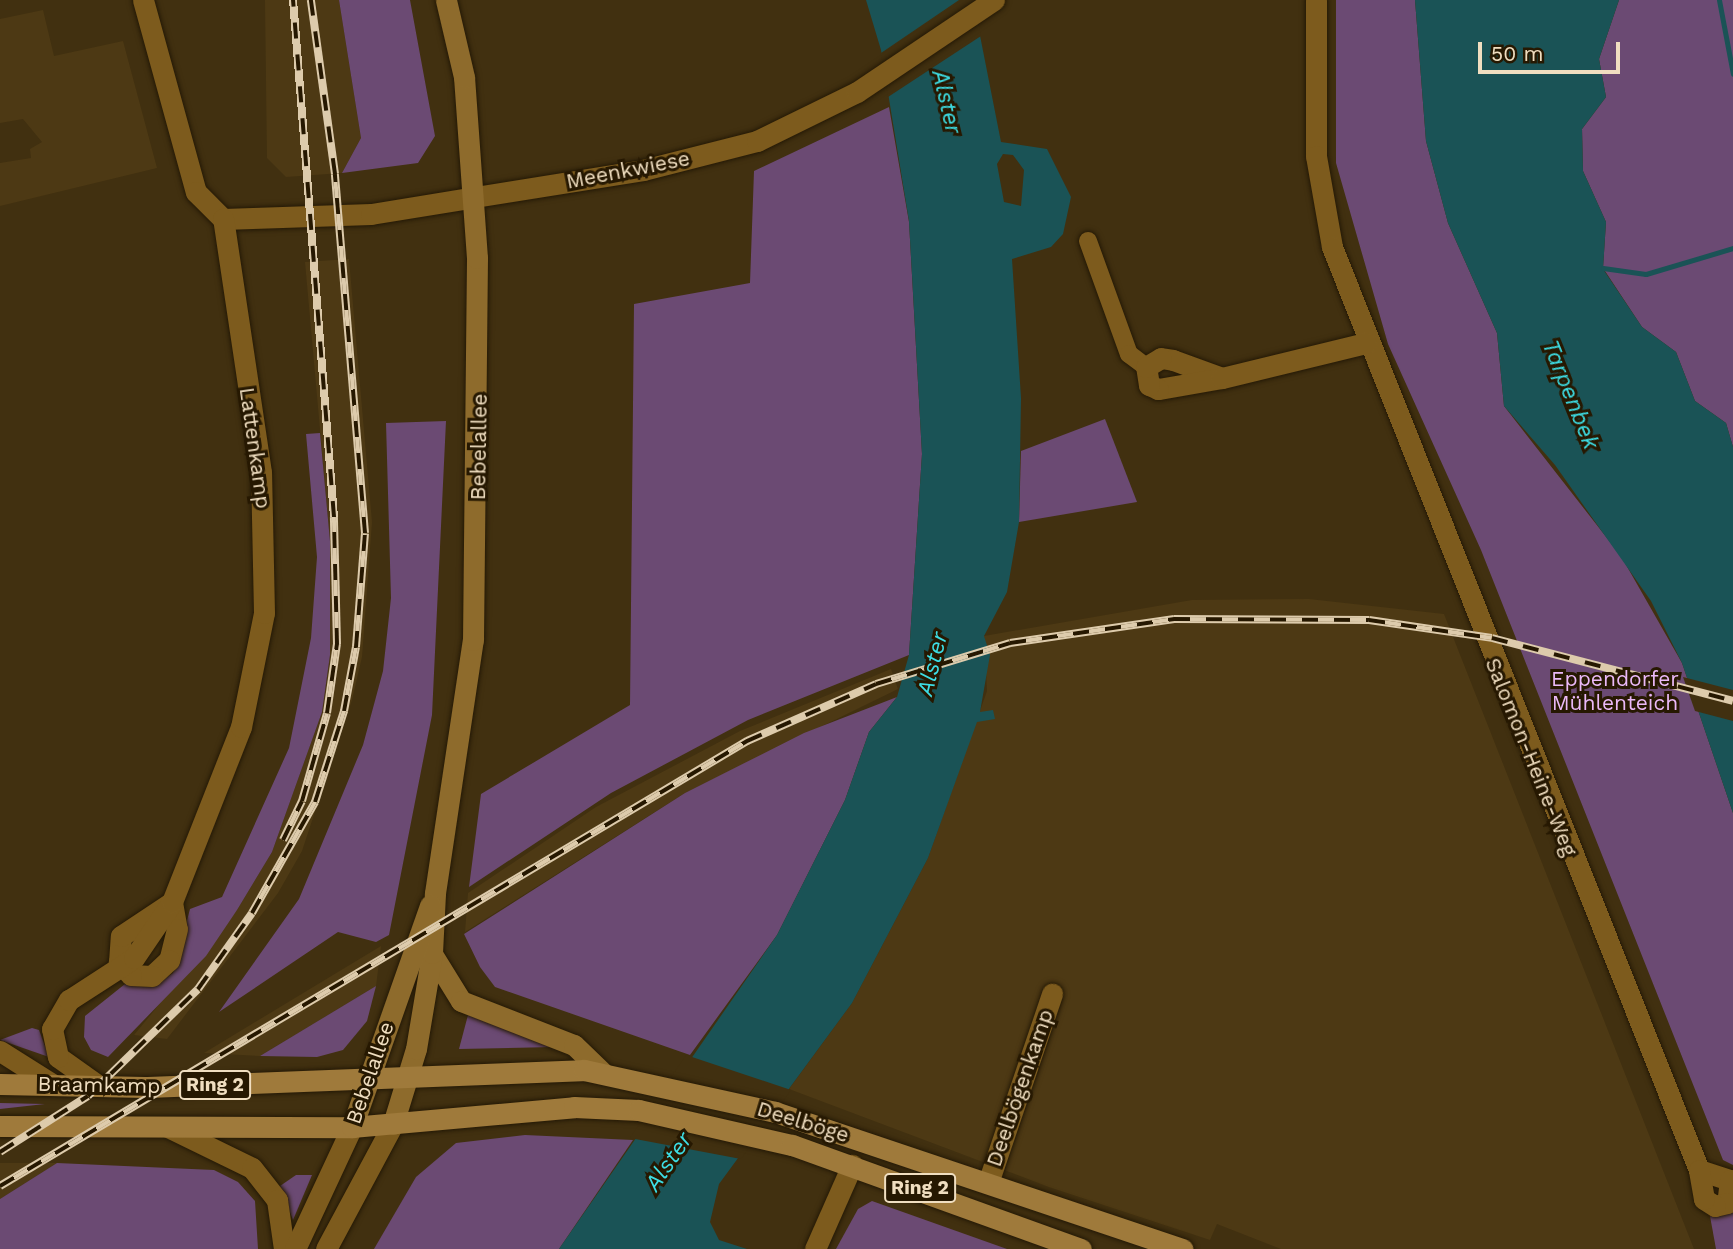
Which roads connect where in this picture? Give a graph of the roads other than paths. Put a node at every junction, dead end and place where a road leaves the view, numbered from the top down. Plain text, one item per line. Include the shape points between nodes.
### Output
1 (144, 0) edge
2 (446, 0) edge
3 (1316, 0) edge
4 (985, 6) edge
5 (475, 197) junction
6 (223, 219) junction
7 (1088, 241) dead end
8 (1366, 343) junction
9 (1146, 367) junction
10 (1222, 378) junction
11 (435, 893) junction
12 (172, 902) junction
13 (432, 953) junction
14 (122, 967) junction
15 (1052, 994) dead end
16 (0, 1051) edge
17 (603, 1073) junction
18 (408, 1079) junction
19 (368, 1081) junction
20 (0, 1084) edge
21 (52, 1084) junction
22 (99, 1086) junction
23 (393, 1124) junction
24 (0, 1126) edge
25 (169, 1127) junction
26 (352, 1127) junction
27 (852, 1165) junction
28 (1699, 1170) junction
29 (988, 1183) junction
30 (1732, 1184) edge
31 (284, 1249) edge
32 (295, 1249) edge
33 (326, 1249) edge
34 (815, 1249) edge
35 (1081, 1249) edge
36 (1183, 1249) edge

1 - 6 street via 197,192
2 - 5 main road, Bebelallee via 464,77
3 - 8 street, Salomon-Heine-Weg via 1316,156 1332,247
4 - 5 street, Meenkwiese via 884,73 757,141 643,170
5 - 6 street, Meenkwiese via 371,214
5 - 11 main road, Bebelallee via 480,417 473,640
6 - 12 street, Lattenkamp via 261,472 264,613 241,727
7 - 9 street via 1129,354
8 - 10 street
8 - 28 street, Salomon-Heine-Weg
9 - 10 street via 1152,360 1173,360
9 - 10 street via 1149,385 1158,389
11 - 13 main road, Bebelallee
11 - 19 main road, Bebelallee
12 - 14 street, Lattenkamp
12 - 14 street, Lattenkamp via 177,929 163,968 141,978
13 - 17 main road via 461,1001 574,1045
13 - 18 main road, Bebelallee
14 - 22 street, Lattenkamp via 69,1000 52,1029 58,1056
15 - 29 street, Deelbögenkamp
16 - 21 street
17 - 18 main road, Deelböge / Ring 2 via 513,1069
17 - 29 main road, Deelböge / Ring 2 via 775,1112
18 - 19 main road, Braamkamp / Ring 2
18 - 23 main road, Bebelallee
19 - 22 main road, Braamkamp / Ring 2
19 - 26 main road, Bebelallee
20 - 21 main road, Braamkamp / Ring 2
21 - 22 main road, Braamkamp / Ring 2
23 - 26 main road, Braamkamp / Ring 2
23 - 27 main road, Deelböge / Ring 2 via 574,1107 639,1110 759,1135
23 - 33 street, Bebelallee
24 - 25 main road, Braamkamp / Ring 2
25 - 26 main road, Braamkamp / Ring 2
25 - 31 street via 252,1168 277,1200
26 - 32 street, Bebelallee
27 - 34 street
27 - 35 main road, Deelböge / Ring 2
28 - 30 street, Salomon-Heine-Weg
28 - 30 street, Salomon-Heine-Weg via 1702,1195 1711,1205 1727,1203
29 - 36 main road, Deelböge / Ring 2

